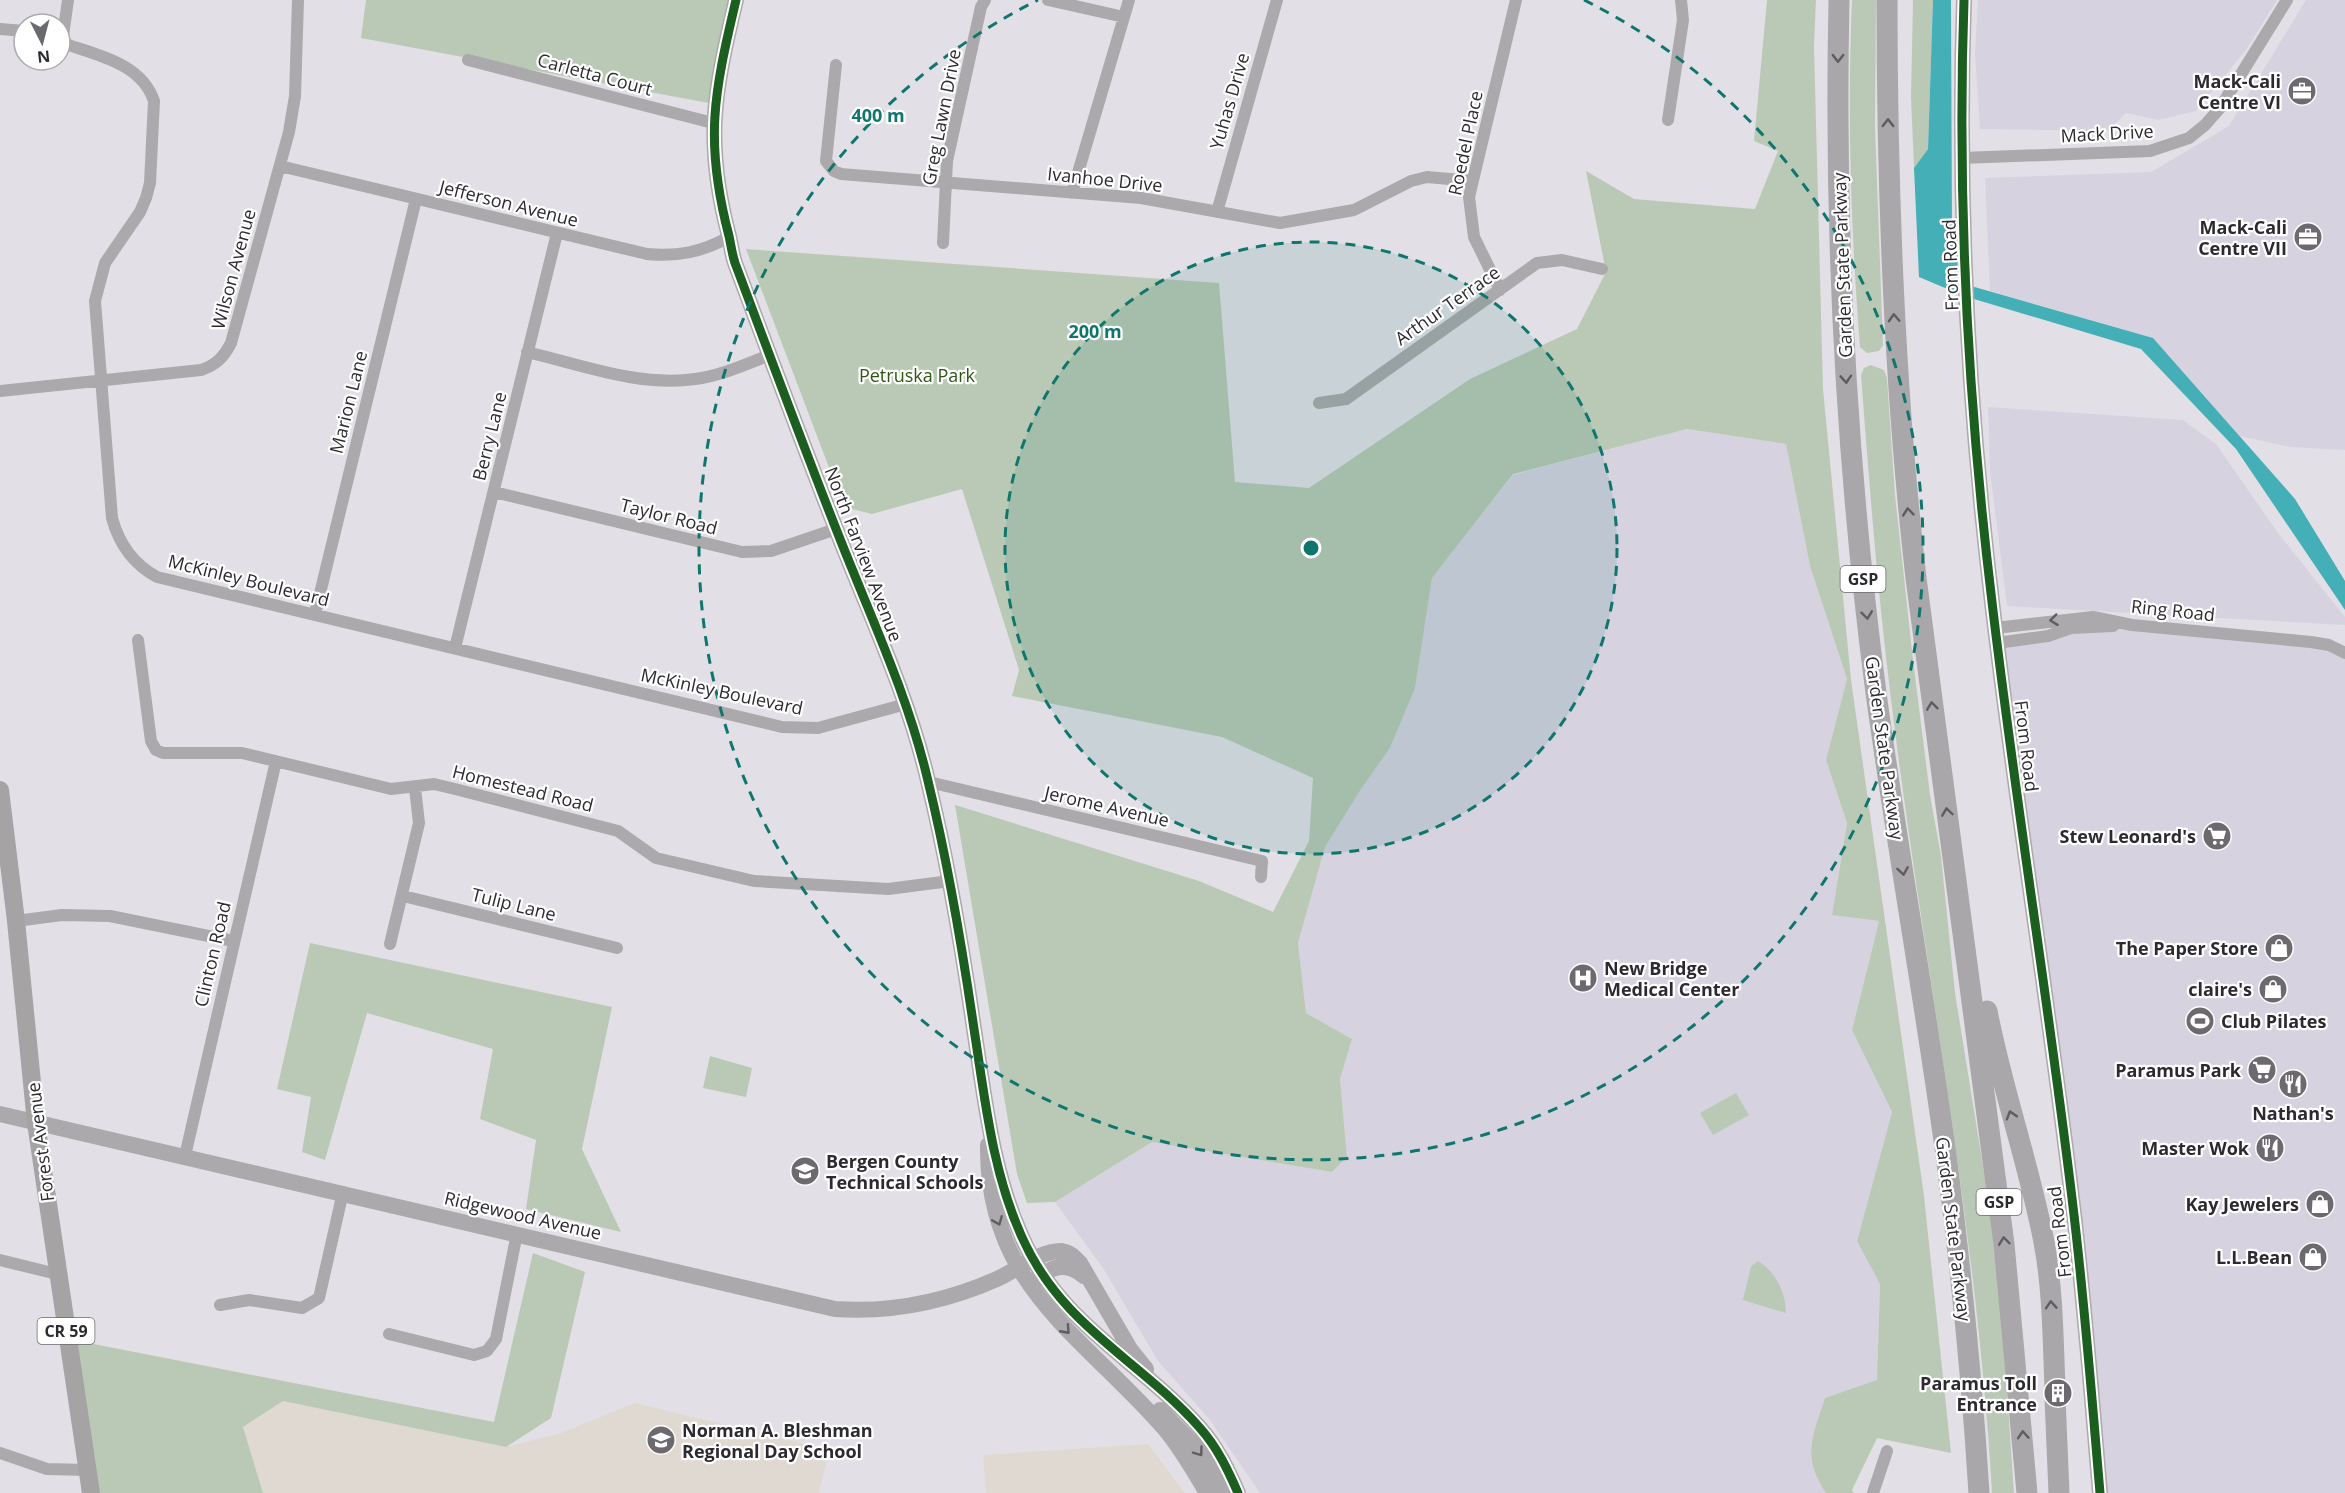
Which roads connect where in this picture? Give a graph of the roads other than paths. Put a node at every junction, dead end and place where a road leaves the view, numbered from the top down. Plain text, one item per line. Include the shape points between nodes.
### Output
1 (298, 0) edge
2 (736, 0) edge
3 (985, 0) edge
4 (1048, 0) edge
5 (1129, 0) edge
6 (1277, 0) edge
7 (1516, 0) edge
8 (1681, 0) edge
9 (1839, 0) edge
10 (1887, 0) edge
11 (1964, 0) edge
12 (2287, 0) edge
13 (1124, 17) junction
14 (72, 47) edge
15 (468, 60) dead end
16 (836, 65) dead end
17 (1668, 120) dead end
18 (713, 123) junction
19 (1962, 158) junction
20 (280, 166) junction
21 (1472, 181) junction
22 (945, 183) junction
23 (1072, 193) junction
24 (416, 199) junction
25 (1216, 212) junction
26 (557, 233) junction
27 (729, 237) junction
28 (943, 243) dead end
29 (1602, 269) dead end
30 (1500, 291) junction
31 (528, 352) junction
32 (770, 355) junction
33 (101, 381) junction
34 (0, 391) edge
35 (1319, 403) dead end
36 (494, 492) junction
37 (836, 529) junction
38 (315, 615) junction
39 (1996, 635) junction
40 (138, 640) dead end
41 (455, 648) junction
42 (2345, 653) edge
43 (906, 704) junction
44 (276, 761) junction
45 (929, 782) junction
46 (415, 788) junction
47 (0, 790) edge
48 (1261, 878) dead end
49 (950, 881) junction
50 (403, 896) junction
51 (1960, 912) junction
52 (16, 921) junction
53 (233, 941) junction
54 (390, 944) dead end
55 (616, 948) dead end
56 (0, 1114) edge
57 (36, 1123) junction
58 (988, 1126) junction
59 (185, 1156) junction
60 (343, 1192) junction
61 (517, 1233) junction
62 (0, 1260) edge
63 (1017, 1269) junction
64 (1034, 1273) junction
65 (57, 1274) junction
66 (1961, 1284) junction
67 (220, 1305) dead end
68 (389, 1334) dead end
69 (1124, 1387) junction
70 (1161, 1388) junction
71 (1887, 1450) dead end
72 (0, 1453) edge
73 (88, 1470) junction
74 (91, 1493) edge
75 (1207, 1493) edge
76 (1222, 1493) edge
77 (1238, 1493) edge
78 (1873, 1493) edge
79 (1965, 1493) edge
80 (1979, 1493) edge
81 (2027, 1493) edge
82 (2059, 1493) edge
83 (2100, 1493) edge

1 - 20 street, Wilson Avenue via 293,107
2 - 18 street, North Farview Avenue via 717,80
3 - 22 street, Greg Lawn Drive
4 - 13 street
5 - 13 street
6 - 25 street, Yuhas Drive
7 - 21 street, Roedel Place
8 - 17 street via 1683,20
9 -> 66 highway, Garden State Parkway / GSP via 1841,258 1858,527 1878,705
51 -> 10 highway, GSP via 1904,467 1890,234
11 - 19 street, From Road
12 - 19 street, Mack Drive via 2220,108 2189,138 2150,151
13 - 23 street
14 - 33 street, McKinley Boulevard via 137,73 151,90 154,101 146,198 105,263 96,294
15 - 18 street, Carletta Court
16 - 22 street, Ivanhoe Drive via 826,161 829,165 841,174
18 - 27 street, North Farview Avenue via 717,191
19 - 39 street, From Road via 1980,481
20 - 24 street, Jefferson Avenue
20 - 33 street, Wilson Avenue via 231,343 219,361 201,370
21 - 25 street, Ivanhoe Drive via 1441,177 1411,181 1354,210 1293,222 1267,222
21 - 30 street, Roedel Place via 1471,226
22 - 23 street, Ivanhoe Drive
22 - 28 street, Greg Lawn Drive
23 - 25 street, Ivanhoe Drive via 1142,198
24 - 26 street, Jefferson Avenue
24 - 38 street, Marion Lane
26 - 27 street, Jefferson Avenue via 663,256 697,252
26 - 31 street, Berry Lane
27 - 32 street, North Farview Avenue via 733,258
29 - 30 street, Arthur Terrace via 1562,260 1540,262
30 - 35 street, Arthur Terrace via 1346,399
31 - 32 street via 633,378 674,381 718,374
31 - 36 street, Berry Lane
32 - 37 street, North Farview Avenue
33 - 34 street, Wilson Avenue
33 - 38 street, McKinley Boulevard via 112,518 129,556 157,577
36 - 37 street, Taylor Road via 742,552 771,551
36 - 41 street, Berry Lane
37 - 43 street, North Farview Avenue
38 - 41 street, McKinley Boulevard
39 - 42 street, Ring Road via 2040,638 2072,628 2132,625 2311,642
39 - 83 street, From Road via 2073,1204
40 - 44 street, Homestead Road via 148,729 156,750 174,754 242,753
41 - 43 street, McKinley Boulevard via 782,727 818,728
43 - 45 street, North Farview Avenue
44 - 46 street, Homestead Road via 379,787
44 - 53 street, Clinton Road
45 - 48 street, Jerome Avenue via 1262,861
45 - 49 street, North Farview Avenue
46 - 49 street, Homestead Road via 434,784 590,823 618,831 656,858 754,881 888,889
46 - 50 street via 419,822
47 - 52 main road, Forest Avenue / CR 59
49 - 58 street, North Farview Avenue
50 - 54 street
50 - 55 street, Tulip Lane
81 -> 51 highway, GSP via 2004,1244
82 -> 51 highway via 2051,1308 2042,1233
52 - 53 street via 62,915 110,916
52 - 57 main road, Forest Avenue / CR 59
53 - 59 street, Clinton Road
56 - 57 street, Ridgewood Avenue
57 - 59 street, Ridgewood Avenue
57 - 65 main road, Forest Avenue / CR 59
58 -> 63 street, North Farview Avenue via 987,1170 992,1204
58 - 64 street, North Farview Avenue
59 - 60 street, Ridgewood Avenue
60 - 61 street, Ridgewood Avenue
60 - 67 street via 320,1298 302,1308 249,1300
61 - 63 street, Ridgewood Avenue via 835,1309 861,1311 918,1305 958,1294
61 - 68 street via 496,1339 487,1351 474,1355
62 - 65 street
63 - 64 street, Ridgewood Avenue
64 -> 69 street, North Farview Avenue via 1069,1335
64 - 70 street, North Farview Avenue via 1108,1348
64 - 70 street, Ridgewood Avenue via 1063,1265 1090,1280 1130,1349
65 - 73 main road, Forest Avenue / CR 59
66 - 79 highway
66 - 80 highway, Garden State Parkway / GSP
69 - 75 street, North Farview Avenue via 1165,1429
69 -> 76 street via 1178,1426 1201,1452
70 - 77 street, North Farview Avenue via 1203,1431
71 - 78 street
72 - 73 street via 47,1469
73 - 74 main road, Forest Avenue / CR 59

